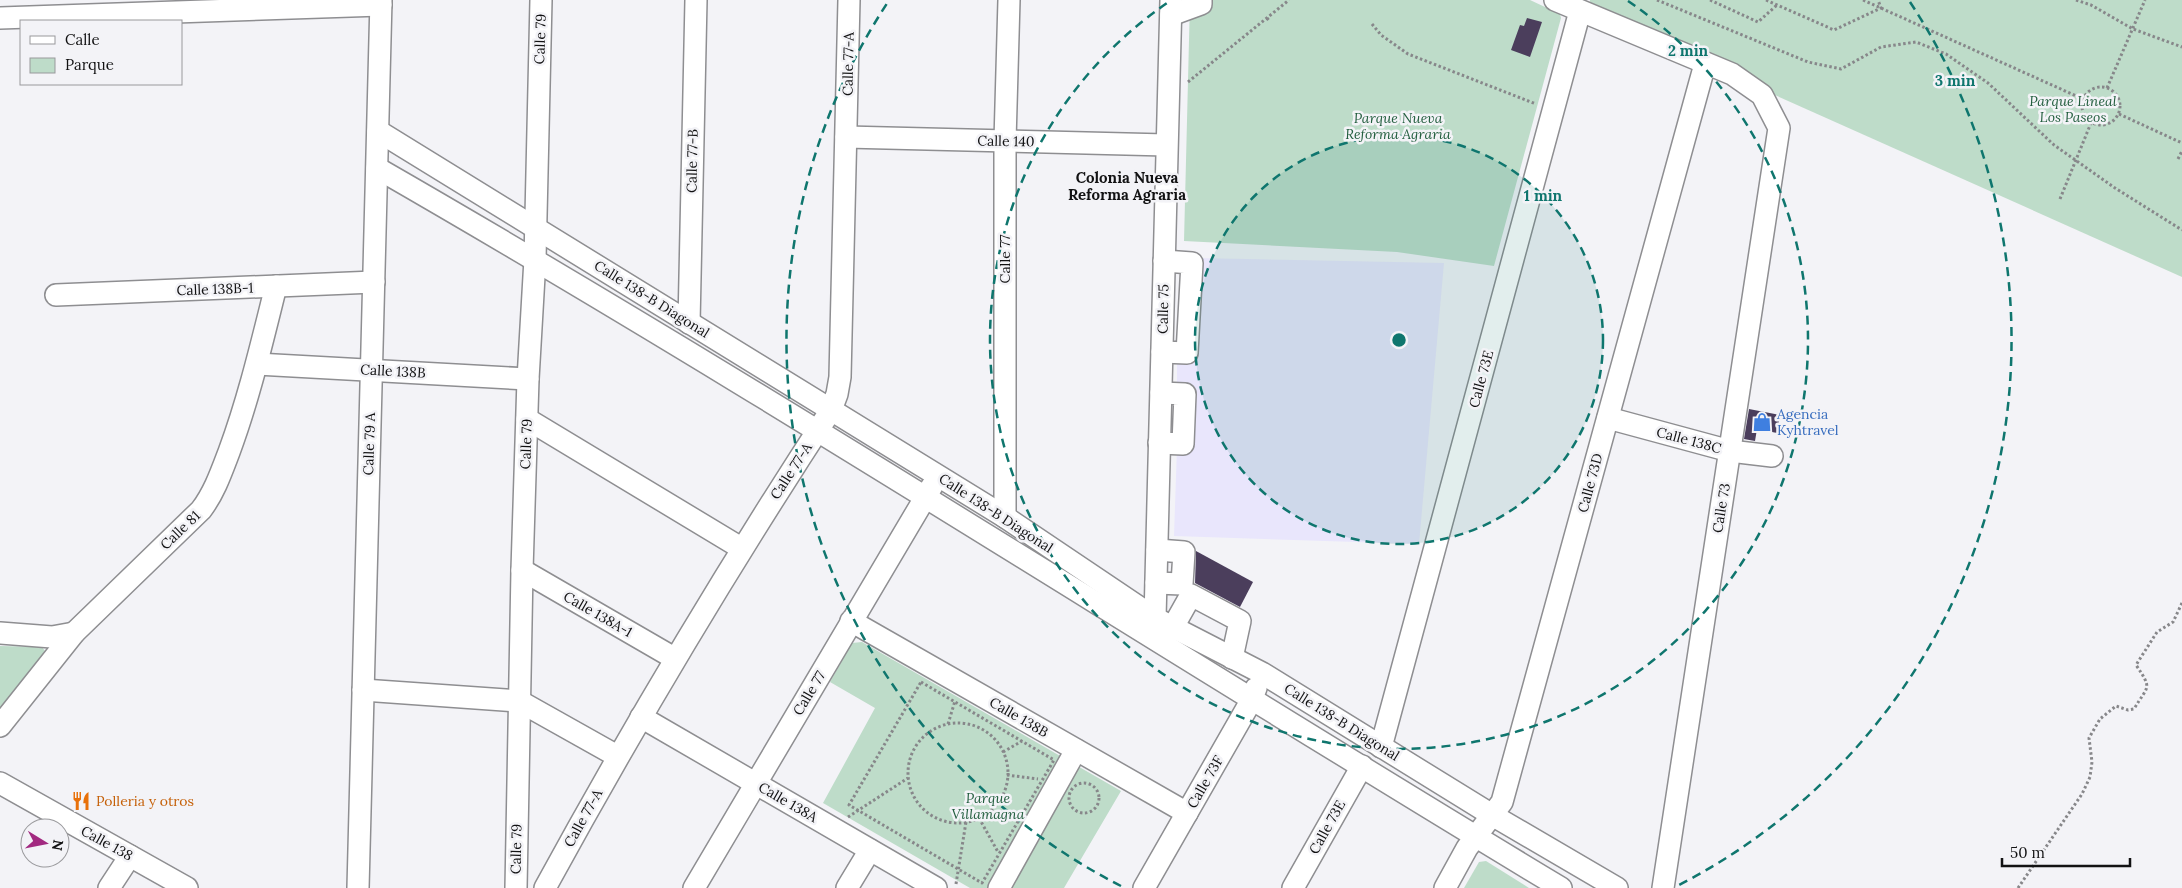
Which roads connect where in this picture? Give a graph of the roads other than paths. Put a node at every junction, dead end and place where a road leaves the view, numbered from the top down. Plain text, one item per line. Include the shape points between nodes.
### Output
1 (541, 0) edge
2 (696, 0) edge
3 (849, 0) edge
4 (1009, 0) edge
5 (1201, 0) edge
6 (1555, 0) edge
7 (381, 2) edge
8 (1171, 7) edge
9 (1580, 11) junction
10 (0, 18) edge
11 (1705, 64) junction
12 (378, 131) junction
13 (846, 137) junction
14 (1005, 141) junction
15 (1166, 145) junction
16 (377, 168) junction
17 (535, 227) junction
18 (535, 259) junction
19 (374, 282) junction
20 (276, 286) junction
21 (56, 295) dead end
22 (689, 323) junction
23 (257, 364) junction
24 (371, 370) junction
25 (528, 379) junction
26 (831, 410) junction
27 (1608, 418) junction
28 (527, 419) junction
29 (818, 430) junction
30 (1730, 451) junction
31 (1772, 456) dead end
32 (939, 476) junction
33 (925, 498) junction
34 (1005, 517) junction
35 (741, 548) junction
36 (522, 570) junction
37 (852, 621) junction
38 (1164, 623) junction
39 (0, 633) edge
40 (74, 633) junction
41 (674, 658) junction
42 (1232, 658) junction
43 (1262, 673) junction
44 (363, 690) junction
45 (519, 701) junction
46 (1251, 701) junction
47 (641, 717) junction
48 (0, 726) edge
49 (1381, 747) junction
50 (1076, 750) junction
51 (617, 756) junction
52 (1362, 766) junction
53 (0, 783) edge
54 (755, 783) junction
55 (1187, 813) junction
56 (1492, 815) junction
57 (1476, 837) junction
58 (870, 850) junction
59 (130, 856) junction
60 (1002, 871) edge
61 (946, 886) edge
62 (109, 888) edge
63 (187, 888) edge
64 (358, 888) edge
65 (516, 888) edge
66 (545, 888) edge
67 (694, 888) edge
68 (847, 888) edge
69 (1144, 888) edge
70 (1293, 888) edge
71 (1445, 888) edge
72 (1561, 888) edge
73 (1617, 888) edge
74 (1663, 888) edge

1 - 17 street, Calle 79
2 - 22 street, Calle 77-B
3 - 13 street, Calle 77-A
4 - 14 street, Calle 77
5 - 8 street via 1201,4
6 - 9 street
7 - 10 street
7 - 12 street, Calle 79 A
8 - 15 street, Calle 75
9 - 11 street
9 - 49 street, Calle 73E
11 - 27 street, Calle 73D
11 - 30 street, Calle 73 via 1732,74 1762,94 1779,128
12 - 16 street, Calle 79 A
12 - 17 street, Calle 138-B Diagonal
13 - 14 street, Calle 140
13 - 26 street, Calle 77-A via 840,377
14 - 15 street, Calle 140
14 - 34 street, Calle 77
15 - 38 street, Calle 75 via 1156,583
16 - 18 street, Calle 138-B Diagonal
16 - 19 street, Calle 79 A
17 - 18 street, Calle 79
17 - 22 street, Calle 138-B Diagonal
18 - 25 street, Calle 79
18 - 29 street, Calle 138-B Diagonal
19 - 20 street, Calle 138B-1
19 - 24 street, Calle 79 A
20 - 21 street, Calle 138B-1
20 - 23 street, Calle 81
22 - 26 street, Calle 138-B Diagonal
23 - 24 street, Calle 138B
23 - 40 street, Calle 81 via 234,438 210,499
24 - 25 street, Calle 138B
24 - 44 street, Calle 79 A
25 - 28 street, Calle 79
26 - 29 street, Calle 77-A
26 - 32 street, Calle 138-B Diagonal
27 - 30 street, Calle 138C
27 - 56 street, Calle 73D via 1502,802
28 - 35 street
28 - 36 street, Calle 79
29 - 33 street, Calle 138-B Diagonal
29 - 35 street, Calle 77-A
30 - 31 street, Calle 138C
30 - 74 street, Calle 73
32 - 33 street, Calle 77
32 - 34 street, Calle 138-B Diagonal
33 - 37 street, Calle 77
33 - 46 street, Calle 138-B Diagonal
34 - 38 street, Calle 138-B Diagonal
35 - 41 street, Calle 77-A
36 - 41 street, Calle 138A-1
36 - 45 street, Calle 79
37 - 50 street, Calle 138B
37 - 54 street, Calle 77
38 - 42 street, Calle 138-B Diagonal
38 - 42 street via 1191,595 1240,621
39 - 40 street via 39,637
40 - 48 street, Calle 81
41 - 47 street, Calle 77-A
42 - 43 street, Calle 138-B Diagonal
43 - 46 street, Calle 73F
43 - 49 street, Calle 138-B Diagonal
44 - 45 street
44 - 64 street, Calle 79 A
45 - 51 street
45 - 65 street, Calle 79
46 - 52 street, Calle 138-B Diagonal
46 - 55 street, Calle 73F
47 - 51 street, Calle 77-A
47 - 54 street, Calle 138A
49 - 56 street, Calle 138-B Diagonal
50 - 55 street, Calle 138B
50 - 60 street
51 - 66 street, Calle 77-A
52 - 57 street, Calle 138-B Diagonal
52 - 70 street, Calle 73E
53 - 59 street, Calle 138
54 - 58 street, Calle 138A
54 - 67 street, Calle 77
55 - 69 street, Calle 73F
56 - 57 street, Calle 73D
56 - 73 street, Calle 138-B Diagonal
57 - 71 street, Calle 73D
57 - 72 street, Calle 138-B Diagonal
58 - 61 street, Calle 138A
58 - 68 street
59 - 62 street
59 - 63 street, Calle 138

